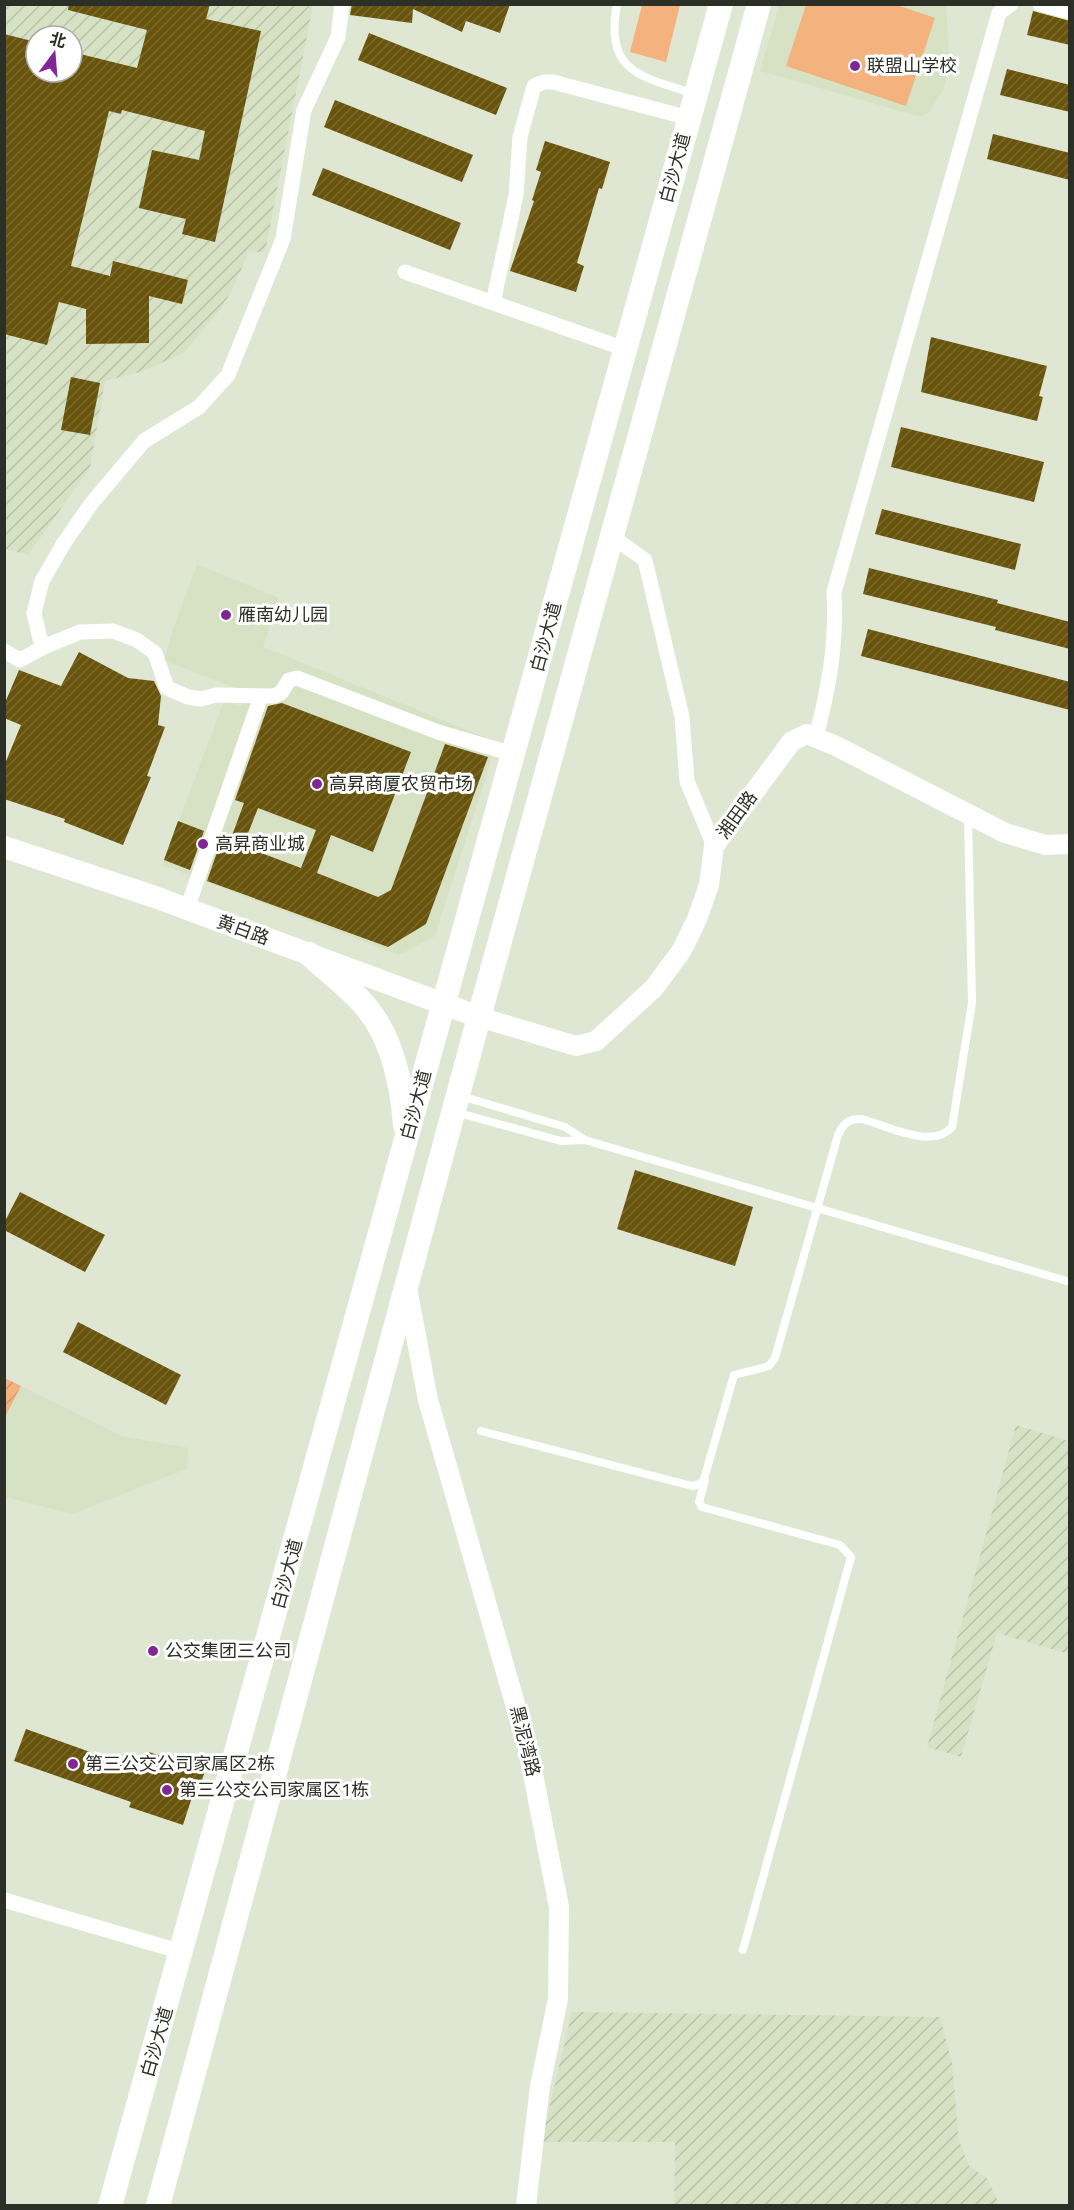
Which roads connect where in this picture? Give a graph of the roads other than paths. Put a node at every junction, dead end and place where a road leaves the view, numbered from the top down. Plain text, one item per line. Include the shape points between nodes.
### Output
1 (342, 4) edge
2 (617, 4) edge
3 (721, 4) edge
4 (759, 4) edge
5 (1011, 4) edge
6 (1040, 4) edge
7 (1070, 12) edge
8 (696, 94) junction
9 (689, 118) junction
10 (405, 272) dead end
11 (493, 303) junction
12 (625, 349) junction
13 (610, 535) junction
14 (46, 646) junction
15 (4, 651) edge
16 (261, 696) junction
17 (816, 737) junction
18 (513, 754) junction
19 (968, 814) junction
20 (1070, 844) edge
21 (714, 846) junction
22 (4, 848) edge
23 (187, 909) junction
24 (309, 954) junction
25 (444, 1005) junction
26 (479, 1017) junction
27 (456, 1104) junction
28 (407, 1140) junction
29 (585, 1140) junction
30 (1070, 1282) edge
31 (407, 1285) junction
32 (481, 1431) dead end
33 (707, 1473) junction
34 (4, 1900) edge
35 (743, 1950) dead end
36 (182, 1952) junction
37 (110, 2205) edge
38 (158, 2205) edge
39 (526, 2205) edge

1 - 14 street via 338,37 304,110 283,239 228,375 200,408 144,441 64,543 42,581 34,613 40,639
2 - 8 lane via 613,35 625,63 638,75
3 - 8 main road, 白沙大道
4 - 13 main road, 白沙大道
5 - 17 street via 999,13 834,592 836,628 831,680
6 - 7 street
8 - 9 main road, 白沙大道
9 - 11 street via 553,82 534,86 520,137 516,195
9 - 12 main road, 白沙大道
10 - 11 street
11 - 12 street
12 - 18 main road, 白沙大道
13 - 21 street via 645,560 682,717 687,781
13 - 26 main road, 白沙大道
14 - 15 street via 20,660
14 - 16 street via 80,632 113,631 137,640 155,653 167,688 177,694 201,699 216,695
16 - 18 street via 278,695 289,680 300,679 438,732
16 - 23 street
17 - 19 street
17 - 21 street, 湘田路 via 807,734 792,741
18 - 25 main road, 白沙大道
19 - 20 street via 1005,833 1046,845
19 - 33 lane via 972,1003 952,1127 946,1134 929,1138 850,1119 838,1135 776,1358 769,1366 734,1375
21 - 26 street, 湘田路 via 709,885 682,950 654,988 596,1041 576,1046
22 - 23 main road, 黄白路
23 - 24 main road, 黄白路
24 - 25 main road, 黄白路
24 - 28 main road via 367,1008 388,1046 403,1102
25 - 26 main road, 黄白路
25 - 28 main road, 白沙大道
26 - 27 main road, 白沙大道
27 - 29 lane via 565,1127
27 - 29 lane via 561,1141
27 - 31 main road, 白沙大道
28 - 36 main road, 白沙大道
29 - 30 lane
31 - 38 main road, 白沙大道
31 - 39 street, 黑泥湾路 via 428,1400 528,1749 559,1906 558,1999 540,2086
32 - 33 lane via 692,1486 700,1484
33 - 35 lane via 699,1502 702,1507 840,1545 851,1557
34 - 36 street
36 - 37 main road, 白沙大道

